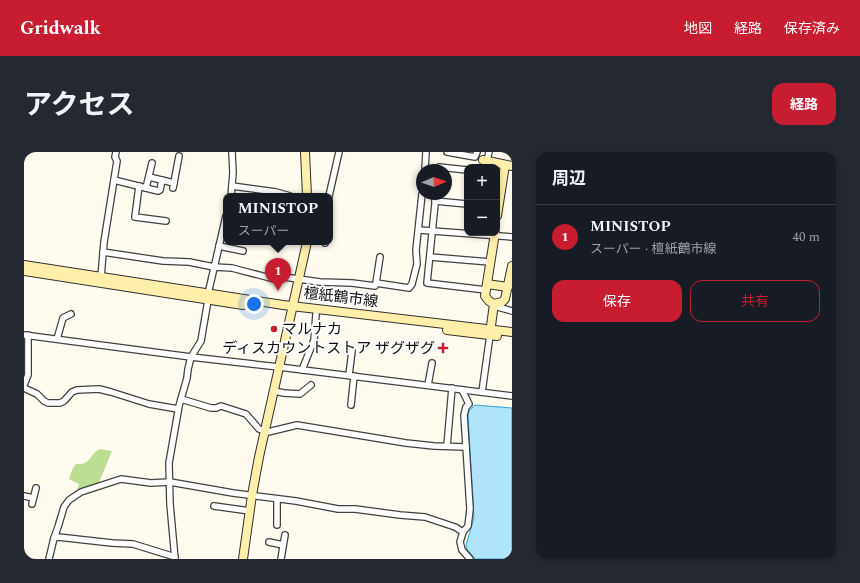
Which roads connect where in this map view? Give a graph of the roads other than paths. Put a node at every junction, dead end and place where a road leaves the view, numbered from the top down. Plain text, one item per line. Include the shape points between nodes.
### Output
1 (116, 152) edge
2 (232, 152) edge
3 (305, 152) edge
4 (339, 152) edge
5 (426, 152) edge
6 (447, 152) edge
7 (489, 152) edge
8 (179, 156) dead end
9 (481, 159) edge
10 (152, 164) dead end
11 (425, 164) edge
12 (509, 165) edge
13 (452, 168) edge
14 (464, 170) edge
15 (149, 177) junction
16 (114, 180) junction
17 (162, 180) junction
18 (139, 186) junction
19 (232, 186) junction
20 (146, 188) junction
21 (231, 193) edge
22 (280, 193) edge
23 (307, 193) edge
24 (330, 193) edge
25 (422, 200) edge
26 (500, 200) edge
27 (435, 201) joint
28 (464, 204) edge
29 (166, 222) dead end
30 (223, 229) edge
31 (419, 230) junction
32 (433, 232) junction
33 (464, 233) edge
34 (500, 235) edge
35 (494, 236) edge
36 (512, 237) edge
37 (306, 245) edge
38 (219, 246) junction
39 (243, 251) dead end
40 (103, 252) junction
41 (380, 257) dead end
42 (430, 257) junction
43 (490, 262) junction
44 (24, 265) edge
45 (512, 266) edge
46 (214, 267) junction
47 (24, 271) edge
48 (100, 277) junction
49 (300, 279) junction
50 (376, 283) junction
51 (486, 287) junction
52 (509, 293) edge
53 (208, 297) junction
54 (494, 305) junction
55 (293, 309) junction
56 (512, 311) edge
57 (71, 314) dead end
58 (316, 314) junction
59 (490, 332) junction
60 (512, 332) edge
61 (26, 335) edge
62 (512, 337) edge
63 (57, 339) junction
64 (352, 351) dead end
65 (191, 357) junction
66 (432, 363) dead end
67 (279, 367) junction
68 (302, 370) junction
69 (352, 376) junction
70 (24, 384) edge
71 (311, 385) dead end
72 (428, 385) junction
73 (24, 388) edge
74 (452, 388) junction
75 (462, 390) junction
76 (274, 391) junction
77 (482, 392) junction
78 (512, 396) edge
79 (181, 399) junction
80 (351, 405) dead end
81 (178, 409) junction
82 (265, 431) junction
83 (447, 446) junction
84 (466, 447) junction
85 (169, 482) junction
86 (36, 488) dead end
87 (252, 495) junction
88 (24, 496) edge
89 (278, 499) junction
90 (214, 506) dead end
91 (250, 511) junction
92 (277, 525) dead end
93 (463, 532) junction
94 (285, 535) dead end
95 (54, 538) junction
96 (269, 542) dead end
97 (284, 545) junction
98 (175, 558) edge
99 (48, 559) edge
100 (243, 559) edge
101 (281, 559) edge
102 (470, 559) edge

1 - 16 street
2 - 19 street
3 - 23 main road
4 - 24 street
5 - 11 street
6 - 9 street
7 - 9 street
8 - 17 street via 173,186
9 - 12 main road
10 - 15 street
12 - 26 main road
13 - 14 street
15 - 17 street
15 - 20 street
16 - 18 street
16 - 40 street
17 - 20 street via 159,190
18 - 20 street
18 - 29 street via 135,217
19 - 21 street
19 - 22 street
25 - 31 street
27 - 28 street
27 - 32 street
30 - 38 street
31 - 32 street
31 - 50 street via 417,264 409,288
32 - 33 street
32 - 42 street
34 - 36 street
35 - 43 main road
37 - 49 main road
38 - 39 street
38 - 46 street
40 - 46 street
40 - 48 street
41 - 50 street
42 - 43 street
42 - 51 street via 427,283
43 - 51 main road
44 - 48 main road, 檀紙鶴市線
45 - 52 main road
46 - 49 street via 232,268 278,280 284,277
46 - 53 street
47 - 53 main road, 檀紙鶴市線
48 - 53 main road, 檀紙鶴市線
49 - 50 street via 375,286
49 - 55 main road
51 - 52 main road
51 - 54 main road via 485,296
52 - 54 main road via 502,302
53 - 55 main road, 檀紙鶴市線
53 - 65 street via 201,341
54 - 56 street
54 - 59 main road
55 - 58 main road, 檀紙鶴市線
55 - 59 main road, 檀紙鶴市線
55 - 67 main road
57 - 63 street via 63,318
58 - 59 main road, 檀紙鶴市線
58 - 68 street via 314,340
59 - 60 main road, 檀紙鶴市線
59 - 62 main road, 檀紙鶴市線
59 - 77 street
61 - 63 street
61 - 70 street via 28,375
63 - 65 street
64 - 69 street
65 - 67 street
65 - 79 street
66 - 72 street
67 - 68 street
67 - 76 main road
68 - 69 street
69 - 72 street
69 - 80 street
71 - 76 street via 300,394
72 - 74 street
73 - 81 street via 48,403 60,403 77,390 99,389 149,404
74 - 75 street
74 - 83 street
75 - 77 street
75 - 84 street via 469,404 464,415
76 - 82 main road
77 - 78 street
79 - 81 street
79 - 82 street via 212,408 221,406 246,414 259,429
81 - 85 street via 169,464
82 - 83 street via 297,425 406,443
82 - 87 main road
83 - 84 street
84 - 93 street via 470,509 468,526
85 - 87 street
85 - 95 street via 151,483 121,479 81,492 66,503
85 - 98 street
86 - 88 street via 32,501
87 - 89 street
87 - 91 main road
89 - 92 street
89 - 93 street via 338,509 425,517
90 - 91 street
91 - 100 main road
93 - 102 street via 460,546
94 - 97 street
95 - 98 street via 134,544
95 - 99 street
96 - 97 street
97 - 101 street

